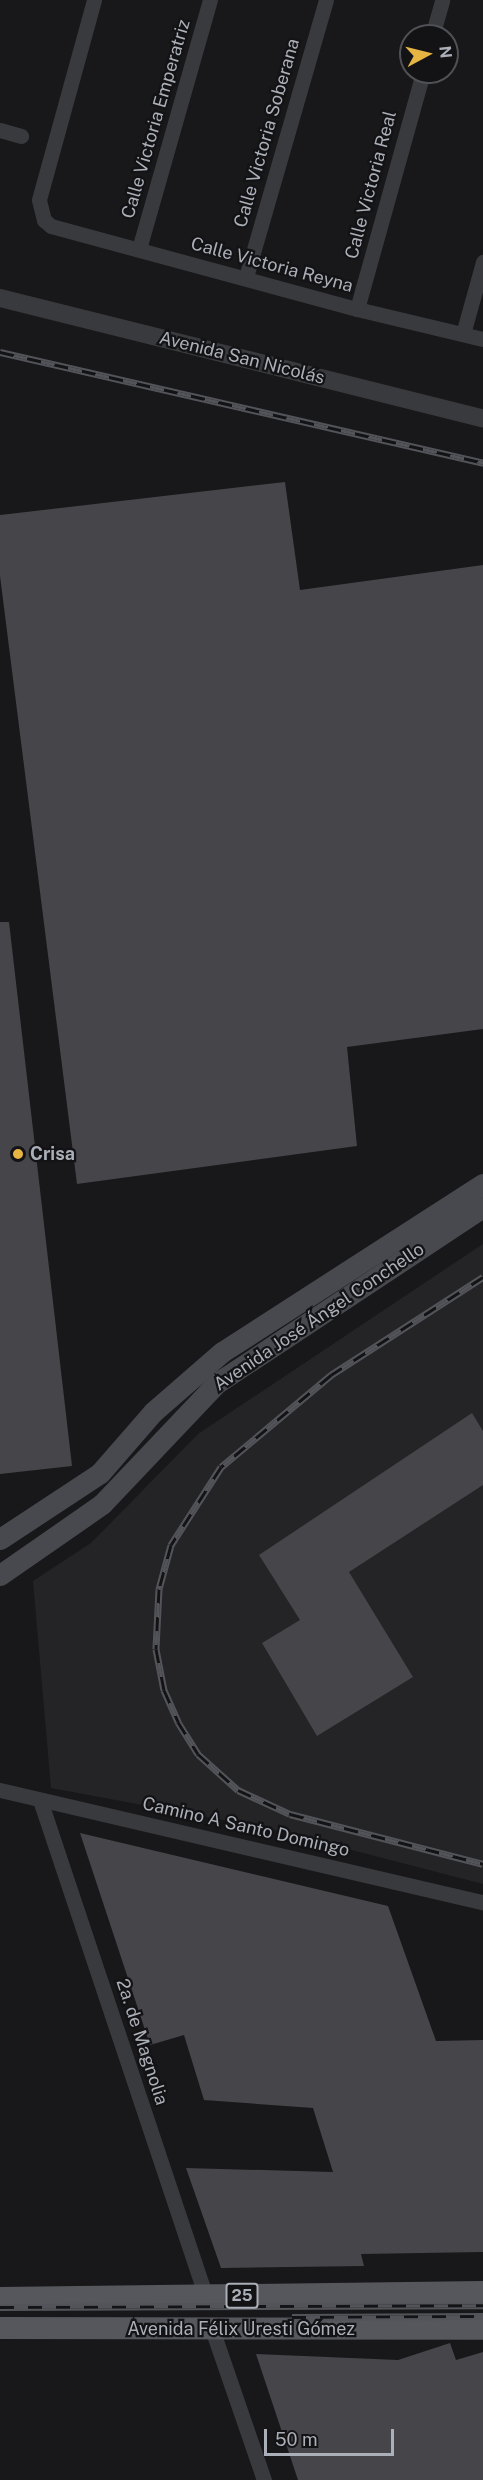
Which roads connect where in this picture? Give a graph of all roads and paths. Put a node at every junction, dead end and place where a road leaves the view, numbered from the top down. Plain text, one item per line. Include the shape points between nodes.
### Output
1 (94, 0) edge
2 (210, 0) edge
3 (326, 0) edge
4 (442, 0) edge
5 (435, 24) edge
6 (420, 84) edge
7 (0, 130) edge
8 (21, 136) dead end
9 (139, 249) junction
10 (483, 262) edge
11 (246, 277) junction
12 (0, 297) edge
13 (357, 309) junction
14 (463, 334) junction
15 (483, 339) edge
16 (483, 418) edge
17 (483, 1184) edge
18 (483, 1207) edge
19 (0, 1539) edge
20 (0, 1575) edge
21 (0, 1790) edge
22 (40, 1800) junction
23 (483, 1902) edge
24 (483, 2292) edge
25 (206, 2297) junction
26 (0, 2298) edge
27 (0, 2328) edge
28 (213, 2329) junction
29 (483, 2329) edge
30 (262, 2480) edge

1 - 9 street, Calle Victoria Reyna via 39,200 41,216 51,226
2 - 9 street, Calle Victoria Emperatriz
3 - 11 street, Calle Victoria Soberana
4 - 5 street
6 - 13 street, Calle Victoria Real
7 - 8 street
9 - 11 street, Calle Victoria Reyna
10 - 14 street
11 - 13 street, Calle Victoria Reyna
12 - 16 street, Avenida San Nicolás
13 - 14 street, Calle Victoria Reyna
14 - 15 street, Calle Victoria Reyna
17 - 19 main road, Avenida José Ángel Conchello via 204,1365 153,1412 100,1473
18 - 20 main road, Avenida José Ángel Conchello via 217,1383 102,1504
21 - 22 street, Camino A Santo Domingo
22 - 23 street, Camino A Santo Domingo
22 - 25 street, 2a. de Magnolia
24 - 25 main road, Avenida Félix Uresti Gómez / 25
25 - 26 main road, Avenida Félix Uresti Gómez / 25
27 - 28 main road, Avenida Félix Uresti Gómez / 25
28 - 29 main road, Avenida Félix Uresti Gómez / 25
28 - 30 street

